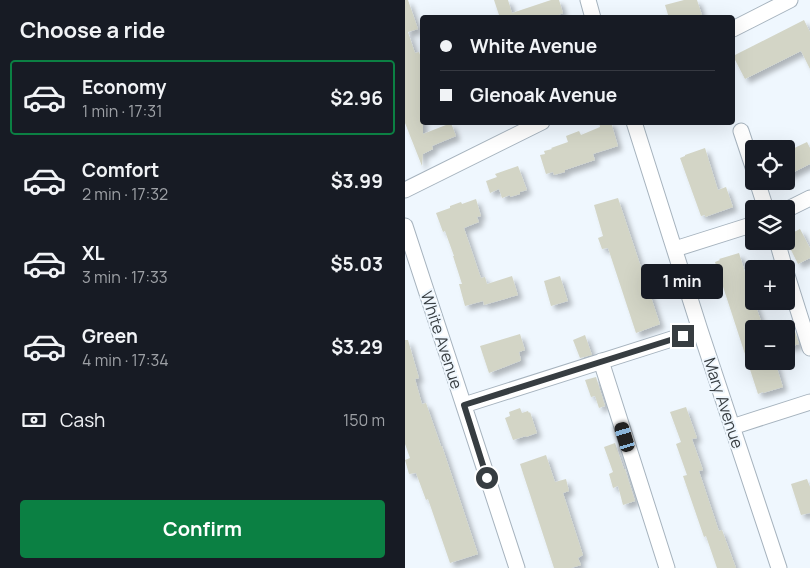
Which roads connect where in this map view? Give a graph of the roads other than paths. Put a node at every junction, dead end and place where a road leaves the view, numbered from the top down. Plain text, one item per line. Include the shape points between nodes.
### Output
1 (588, 0) edge
2 (790, 0) edge
3 (592, 15) edge
4 (735, 28) edge
5 (536, 125) edge
6 (635, 125) edge
7 (741, 131) dead end
8 (745, 143) edge
9 (405, 190) edge
10 (810, 198) edge
11 (795, 206) edge
12 (405, 226) edge
13 (745, 227) edge
14 (675, 249) junction
15 (795, 299) edge
16 (700, 330) junction
17 (810, 348) edge
18 (601, 362) junction
19 (810, 402) edge
20 (464, 405) junction
21 (732, 427) junction
22 (517, 568) edge
23 (667, 568) edge
24 (779, 568) edge

1 - 3 street
2 - 4 street
5 - 9 street
6 - 14 street, Mary Avenue
7 - 8 street
10 - 11 street
12 - 20 street, White Avenue
13 - 14 street
14 - 16 street, Mary Avenue
15 - 17 street
16 - 18 street
16 - 21 street, Mary Avenue
18 - 20 street
18 - 23 street
19 - 21 street
20 - 22 street, White Avenue
21 - 24 street, Mary Avenue

